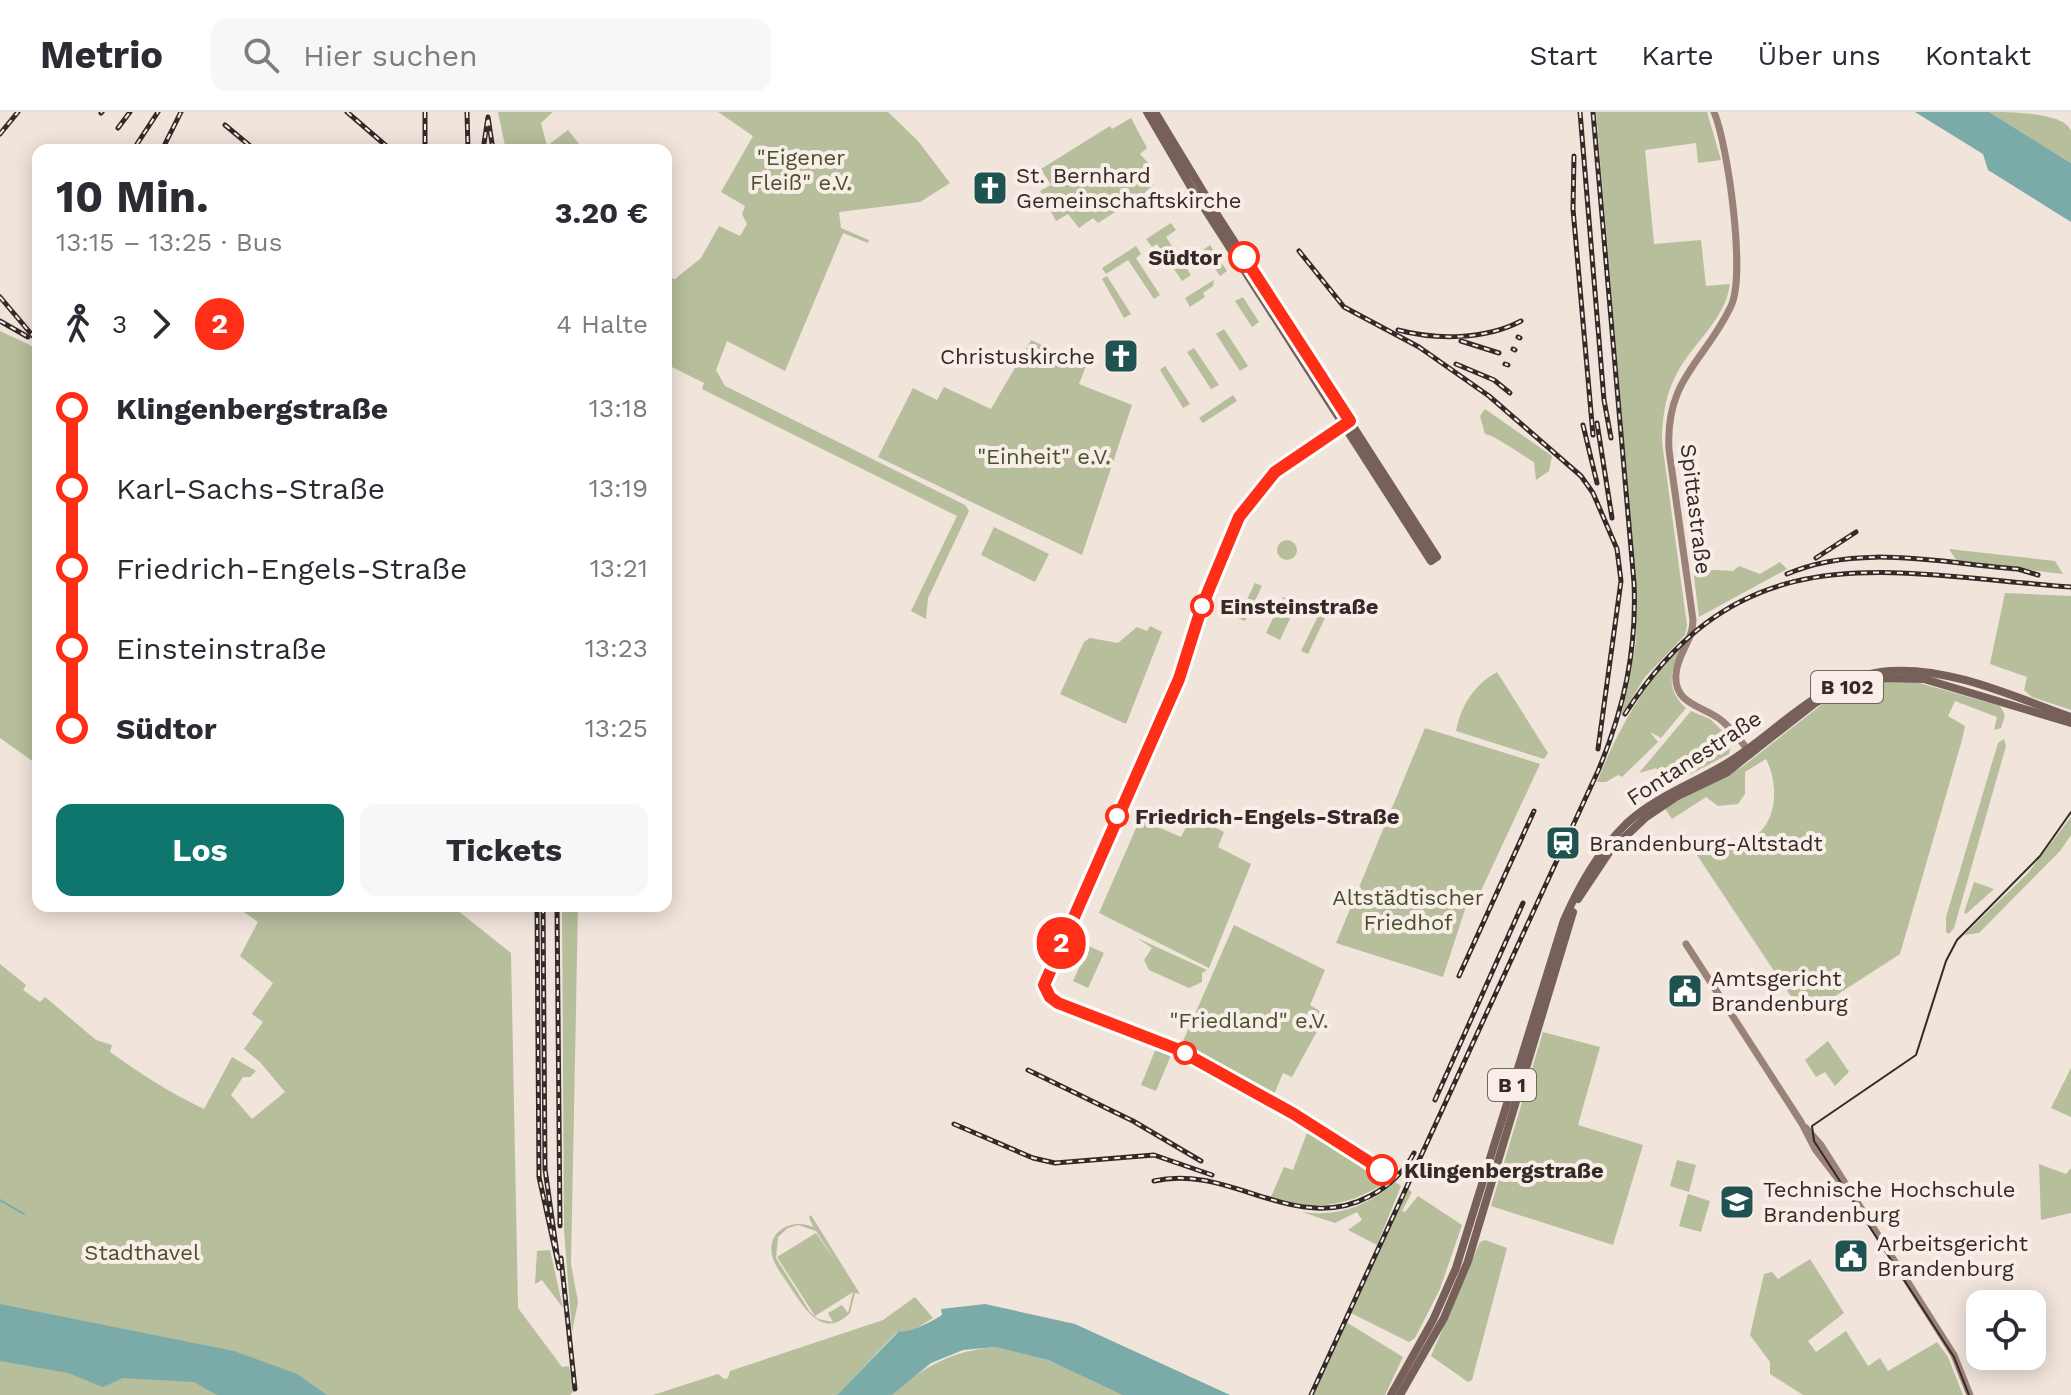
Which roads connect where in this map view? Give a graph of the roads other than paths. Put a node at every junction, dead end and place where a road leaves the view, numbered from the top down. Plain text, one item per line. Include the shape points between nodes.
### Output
1 (1147, 112) edge
2 (1155, 112) edge
3 (1714, 112) edge
4 (2071, 717) edge
5 (2071, 723) edge
6 (1750, 752) junction
7 (1686, 944) dead end
8 (1556, 965) joint
9 (1536, 1018) junction
10 (1418, 1357) junction
11 (1391, 1395) edge
12 (1400, 1395) edge
13 (1970, 1395) edge

1 - 2 main road via 1434,559
3 - 6 street, Spittastraße via 1725,145 1737,289 1724,319 1679,386 1670,422 1669,450 1693,620 1676,677 1687,701 1720,719
4 - 6 main road, Fontanestraße / B 102 via 1941,676 1888,671 1823,691
5 - 6 main road, Fontanestraße / B 102 via 1934,681 1883,678 1821,699
6 - 8 main road, Fontanestraße / B 102 via 1628,832 1577,902
6 - 9 main road, Fontanestraße / B 1 via 1641,811 1610,841 1573,899
7 - 13 street via 1954,1355
8 - 9 main road, B 1
9 - 10 main road, B 1 via 1444,1318
10 - 11 main road, B 1
10 - 12 main road, B 1

